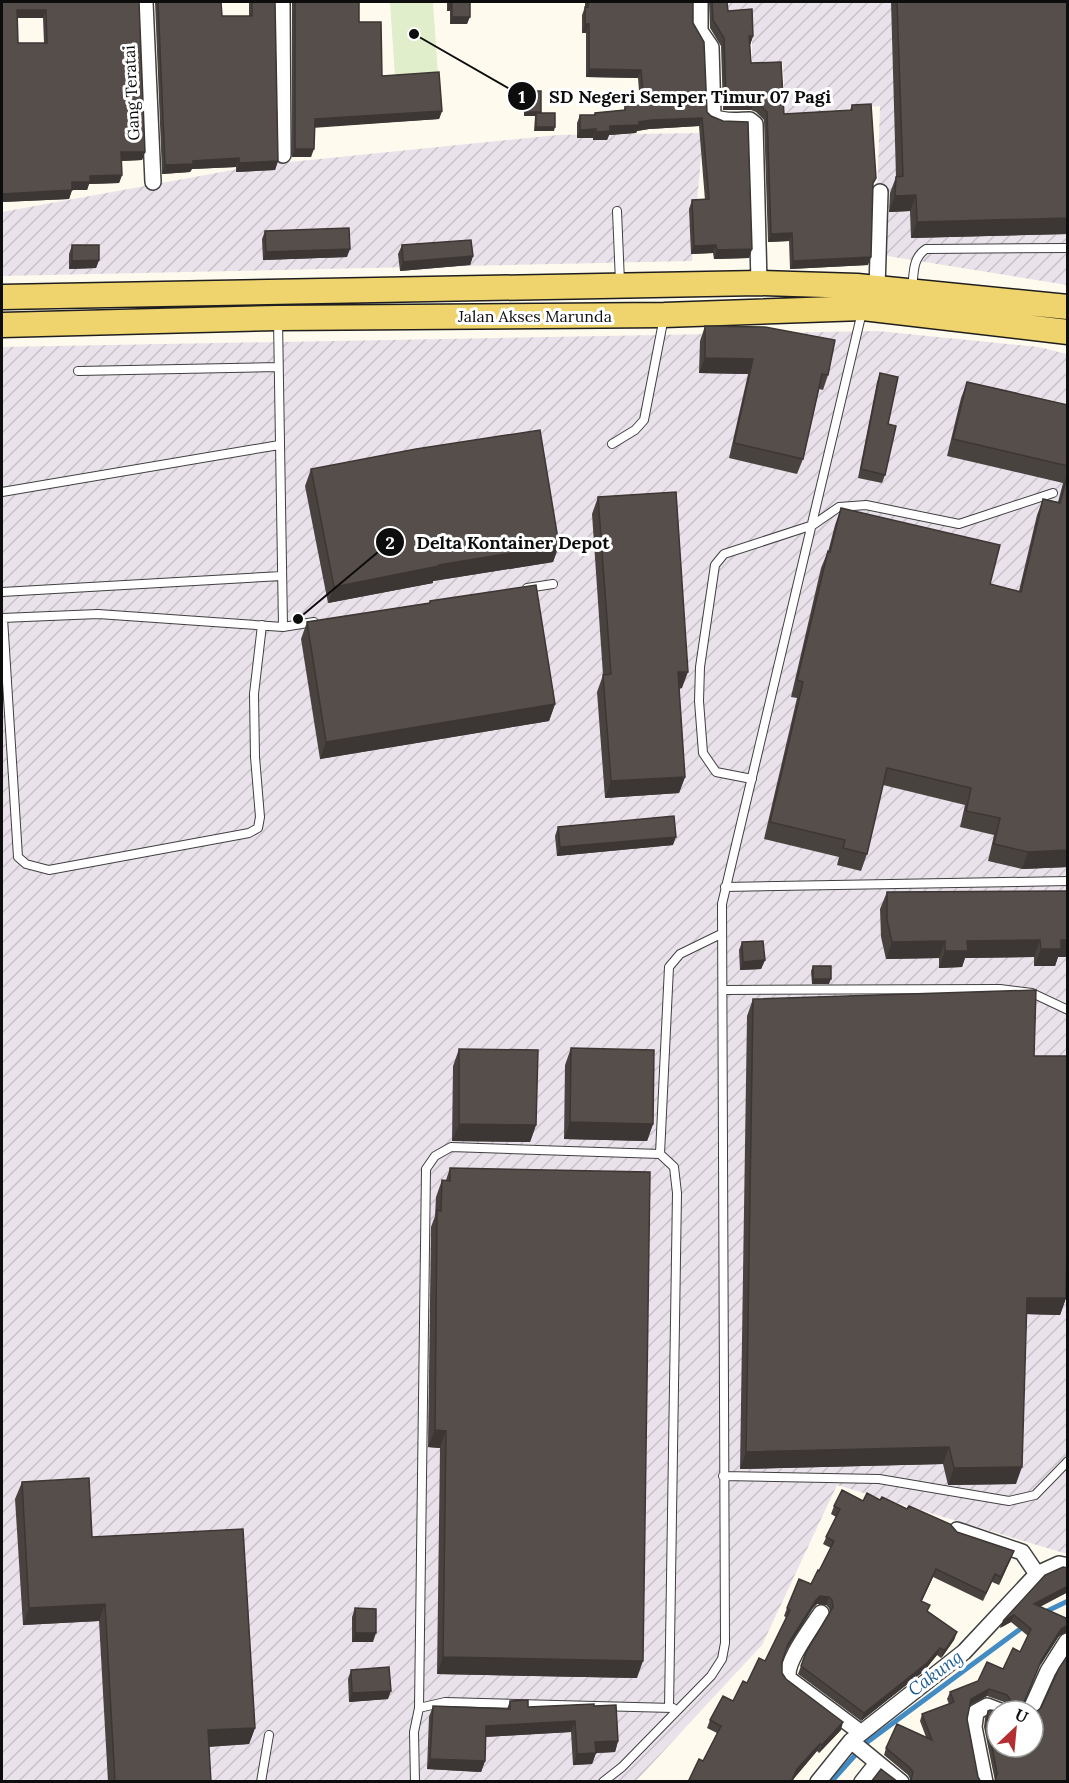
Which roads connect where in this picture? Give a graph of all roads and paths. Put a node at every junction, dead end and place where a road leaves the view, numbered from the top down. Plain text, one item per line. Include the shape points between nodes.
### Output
1 (145, 2) edge
2 (282, 2) edge
3 (700, 2) edge
4 (283, 155) dead end
5 (153, 182) dead end
6 (880, 192) dead end
7 (617, 211) dead end
8 (1068, 248) edge
9 (759, 283) junction
10 (620, 285) junction
11 (877, 288) junction
12 (912, 290) junction
13 (2, 297) edge
14 (1068, 307) edge
15 (863, 308) junction
16 (664, 315) junction
17 (278, 318) junction
18 (2, 325) edge
19 (1068, 332) edge
20 (278, 367) junction
21 (78, 371) dead end
22 (612, 444) dead end
23 (279, 445) junction
24 (2, 492) edge
25 (1053, 493) dead end
26 (813, 525) junction
27 (282, 576) junction
28 (554, 584) dead end
29 (518, 590) edge
30 (2, 592) edge
31 (2, 618) edge
32 (318, 621) edge
33 (262, 625) junction
34 (283, 627) junction
35 (752, 779) junction
36 (1068, 881) edge
37 (725, 887) junction
38 (721, 934) junction
39 (724, 990) junction
40 (1068, 1010) edge
41 (660, 1154) junction
42 (1068, 1461) edge
43 (723, 1476) junction
44 (957, 1530) edge
45 (1068, 1566) edge
46 (1037, 1574) junction
47 (821, 1613) dead end
48 (1067, 1641) edge
49 (1035, 1699) edge
50 (985, 1707) edge
51 (419, 1708) junction
52 (669, 1708) junction
53 (681, 1708) junction
54 (269, 1735) dead end
55 (855, 1739) junction
56 (874, 1761) junction
57 (261, 1782) edge
58 (415, 1782) edge
59 (603, 1782) edge
60 (818, 1782) edge
61 (862, 1782) edge
62 (901, 1782) edge
63 (986, 1782) edge

1 - 5 street, Gang Teratai
2 - 4 street
3 - 9 street via 700,31 711,47 713,116 755,124
6 - 11 street
7 - 10 lane
8 - 12 lane via 926,249 915,261
9 - 10 main road, Jalan Akses Marunda
9 - 11 main road, Jalan Akses Marunda
10 - 13 main road, Jalan Akses Marunda
11 - 12 main road, Jalan Akses Marunda
12 - 14 main road, Jalan Akses Marunda
15 - 16 main road, Jalan Akses Marunda
15 - 19 main road, Jalan Akses Marunda
15 - 26 lane
16 - 17 main road, Jalan Akses Marunda
16 - 22 lane via 644,420
17 - 18 main road, Jalan Akses Marunda
17 - 20 lane
20 - 21 lane
20 - 23 lane
23 - 24 lane
23 - 27 lane
25 - 26 lane via 959,524 866,505 839,507
26 - 35 lane
26 - 35 lane via 724,554 716,565 700,667 703,753 716,772
27 - 30 lane
27 - 34 lane
28 - 29 lane
31 - 33 lane via 98,614
31 - 33 lane via 18,856 26,864 49,870 249,833 258,828 261,817 254,694
32 - 34 lane
33 - 34 lane
35 - 37 lane
36 - 37 lane
37 - 38 lane
38 - 39 lane
38 - 41 lane via 680,954 669,967
39 - 40 lane via 1000,989 1032,993
39 - 43 lane
41 - 51 lane via 451,1147 435,1156 426,1168
41 - 52 lane via 674,1167 677,1193
42 - 43 lane via 1035,1495 1010,1501 879,1479
43 - 53 lane via 725,1643 722,1659 711,1676
44 - 46 street via 1022,1552
45 - 46 street via 1059,1564
46 - 55 street via 964,1652
47 - 55 street via 787,1674
48 - 49 street
50 - 63 street via 976,1712 974,1727
51 - 52 lane via 445,1702
51 - 58 lane via 414,1732
52 - 53 lane
53 - 59 lane
54 - 57 lane
55 - 56 street
55 - 60 street
56 - 61 street
56 - 62 street

